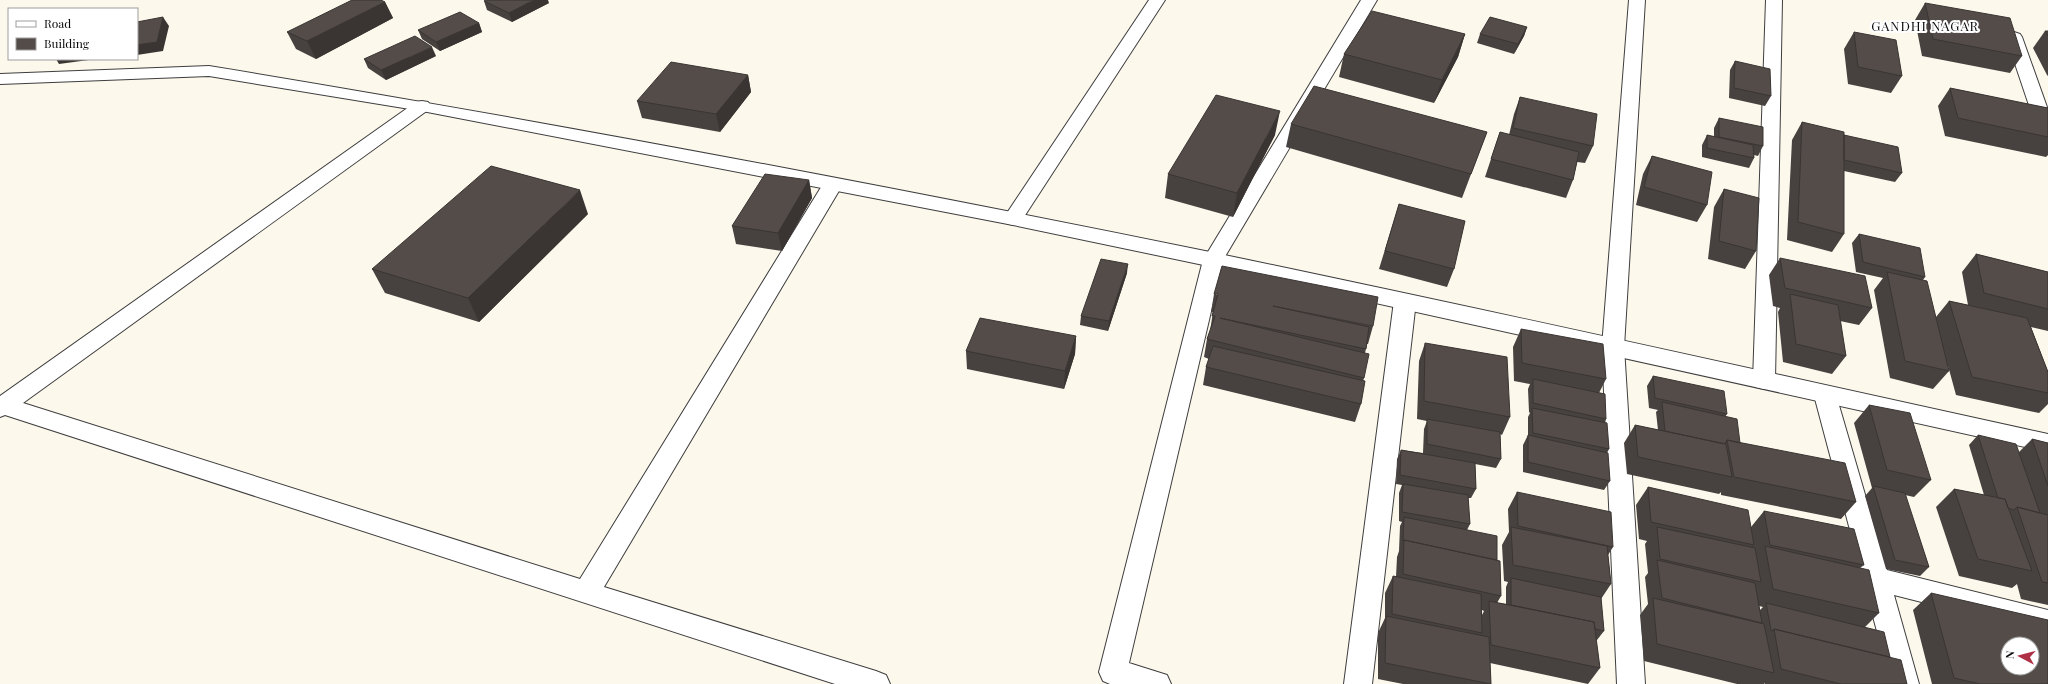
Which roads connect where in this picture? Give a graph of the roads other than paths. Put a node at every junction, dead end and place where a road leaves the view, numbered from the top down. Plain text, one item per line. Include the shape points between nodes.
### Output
1 (1157, 0) edge
2 (1369, 0) edge
3 (1637, 0) edge
4 (1774, 0) edge
5 (2014, 37) edge
6 (0, 79) edge
7 (422, 106) junction
8 (2048, 135) edge
9 (833, 184) junction
10 (1013, 220) junction
11 (1213, 260) junction
12 (1405, 301) junction
13 (1613, 348) junction
14 (1764, 381) junction
15 (1825, 395) junction
16 (2, 407) edge
17 (2048, 443) edge
18 (1876, 579) junction
19 (586, 593) junction
20 (2048, 622) edge
21 (1110, 678) edge
22 (876, 684) edge
23 (1157, 684) edge
24 (1358, 684) edge
25 (1631, 684) edge
26 (1905, 684) edge

1 - 10 street
2 - 11 street
3 - 13 street
4 - 14 street
5 - 8 street
6 - 7 street via 209,71
7 - 9 street
7 - 16 street
9 - 10 street
9 - 19 street
10 - 11 street
11 - 12 street
11 - 21 street
12 - 13 street
12 - 24 street
13 - 14 street
13 - 25 street
14 - 15 street
15 - 17 street
15 - 18 street
16 - 19 street
18 - 20 street
18 - 26 street
19 - 22 street
21 - 23 street

